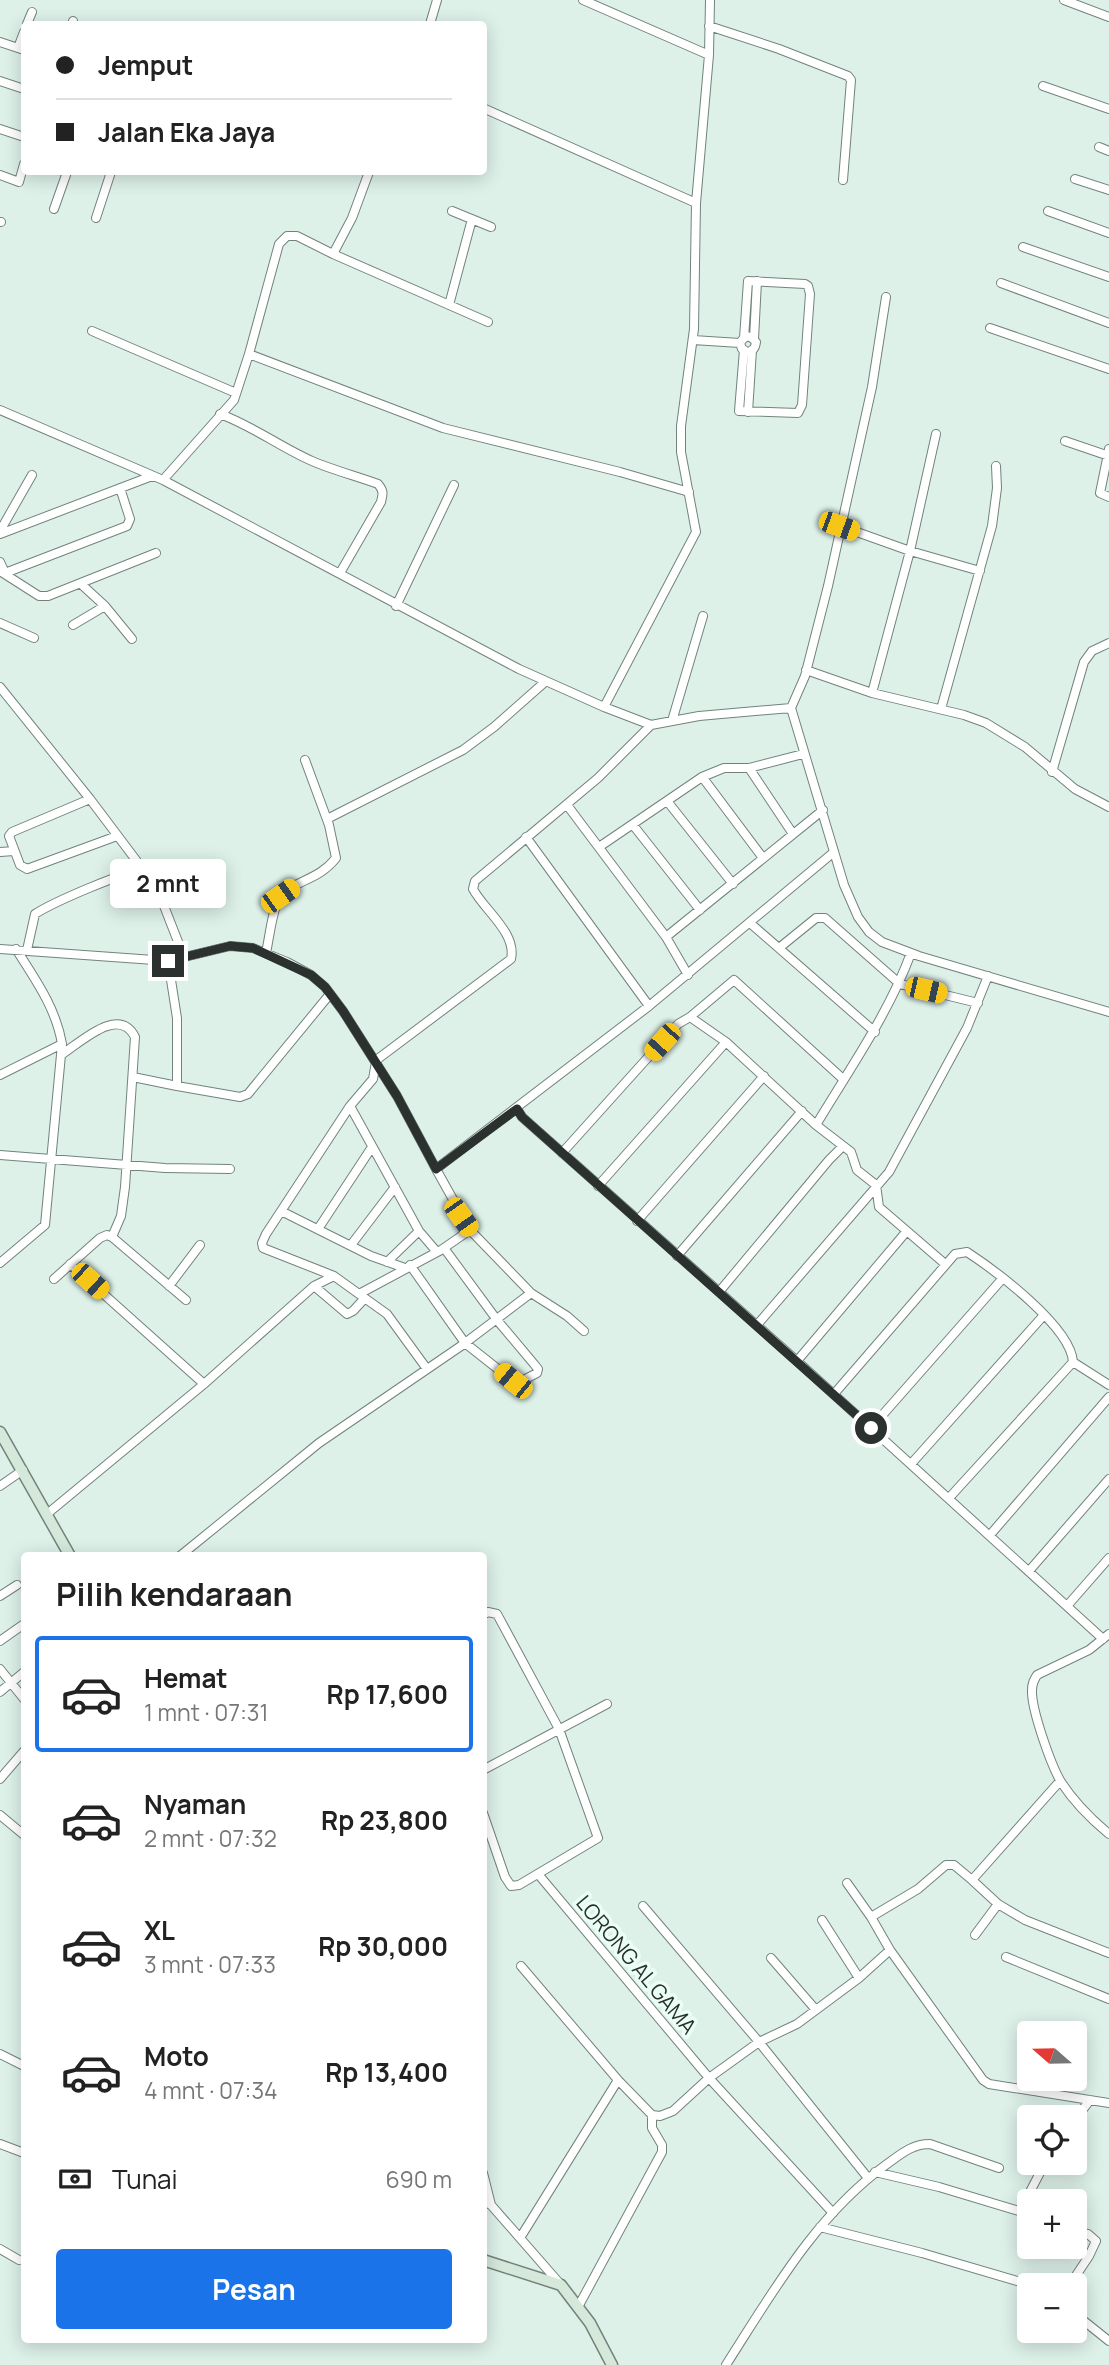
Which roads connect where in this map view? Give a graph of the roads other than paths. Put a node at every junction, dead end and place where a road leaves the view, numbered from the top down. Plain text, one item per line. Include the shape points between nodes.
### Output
1 (437, 0) edge
2 (583, 0) edge
3 (710, 0) edge
4 (1063, 0) edge
5 (1083, 3) edge
6 (32, 12) dead end
7 (1109, 16) edge
8 (28, 21) edge
9 (431, 21) edge
10 (709, 26) junction
11 (0, 42) edge
12 (21, 49) edge
13 (709, 55) junction
14 (0, 81) edge
15 (1043, 86) dead end
16 (21, 88) edge
17 (1109, 109) edge
18 (487, 110) edge
19 (0, 129) edge
20 (21, 136) edge
21 (1099, 147) dead end
22 (1109, 151) edge
23 (21, 174) edge
24 (0, 175) edge
25 (65, 175) edge
26 (110, 175) edge
27 (368, 175) edge
28 (1075, 179) dead end
29 (843, 180) dead end
30 (1109, 190) edge
31 (696, 203) junction
32 (54, 209) dead end
33 (452, 211) dead end
34 (1048, 211) dead end
35 (96, 218) dead end
36 (472, 219) junction
37 (491, 227) dead end
38 (1109, 233) edge
39 (1023, 247) dead end
40 (333, 254) junction
41 (1109, 277) edge
42 (757, 281) junction
43 (1001, 284) dead end
44 (886, 297) dead end
45 (449, 305) junction
46 (488, 322) dead end
47 (1109, 323) edge
48 (990, 328) dead end
49 (92, 331) dead end
50 (693, 340) junction
51 (745, 345) junction
52 (249, 354) junction
53 (1109, 369) edge
54 (236, 393) junction
55 (0, 410) edge
56 (220, 414) junction
57 (936, 433) dead end
58 (1065, 441) dead end
59 (1108, 453) edge
60 (996, 466) dead end
61 (32, 475) dead end
62 (152, 476) junction
63 (163, 480) junction
64 (454, 485) dead end
65 (120, 488) junction
66 (688, 492) junction
67 (1109, 497) edge
68 (839, 526) junction
69 (0, 533) edge
70 (910, 551) junction
71 (156, 553) dead end
72 (0, 562) edge
73 (981, 571) junction
74 (341, 572) junction
75 (2, 574) edge
76 (81, 584) junction
77 (105, 606) junction
78 (396, 606) junction
79 (703, 617) dead end
80 (0, 623) edge
81 (73, 625) dead end
82 (34, 638) dead end
83 (132, 639) dead end
84 (1109, 643) edge
85 (806, 670) junction
86 (545, 681) junction
87 (0, 687) edge
88 (872, 692) junction
89 (604, 707) junction
90 (791, 708) junction
91 (941, 709) junction
92 (672, 721) junction
93 (651, 725) junction
94 (803, 754) junction
95 (305, 760) dead end
96 (749, 768) junction
97 (1052, 772) junction
98 (703, 778) junction
99 (90, 799) junction
100 (667, 801) junction
101 (567, 805) junction
102 (1109, 807) edge
103 (823, 810) junction
104 (327, 819) junction
105 (633, 825) junction
106 (793, 834) junction
107 (117, 836) junction
108 (526, 837) junction
109 (599, 848) junction
110 (14, 851) junction
111 (0, 852) edge
112 (834, 852) junction
113 (764, 858) junction
114 (143, 871) junction
115 (733, 884) junction
116 (700, 910) junction
117 (750, 923) junction
118 (666, 937) junction
119 (779, 948) junction
120 (0, 949) edge
121 (16, 949) junction
122 (27, 950) junction
123 (266, 953) junction
124 (911, 953) junction
125 (184, 957) junction
126 (168, 961) junction
127 (688, 975) junction
128 (988, 976) junction
129 (900, 984) junction
130 (330, 994) junction
131 (978, 1003) junction
132 (649, 1006) junction
133 (1109, 1012) edge
134 (690, 1017) junction
135 (874, 1032) junction
136 (726, 1042) junction
137 (62, 1044) junction
138 (61, 1055) junction
139 (376, 1062) junction
140 (0, 1075) edge
141 (764, 1076) junction
142 (132, 1077) junction
143 (843, 1079) junction
144 (177, 1086) junction
145 (350, 1106) junction
146 (517, 1109) junction
147 (802, 1111) junction
148 (816, 1125) junction
149 (844, 1146) junction
150 (372, 1147) junction
151 (562, 1153) junction
152 (0, 1155) edge
153 (50, 1160) junction
154 (126, 1165) junction
155 (230, 1169) dead end
156 (436, 1169) junction
157 (598, 1186) junction
158 (394, 1187) junction
159 (876, 1189) junction
160 (281, 1211) junction
161 (637, 1221) junction
162 (318, 1229) junction
163 (470, 1230) junction
164 (419, 1231) junction
165 (905, 1232) junction
166 (112, 1237) junction
167 (200, 1245) dead end
168 (351, 1245) junction
169 (440, 1250) junction
170 (677, 1256) junction
171 (387, 1262) junction
172 (0, 1263) edge
173 (944, 1263) junction
174 (71, 1264) junction
175 (407, 1266) junction
176 (334, 1276) junction
177 (1003, 1278) junction
178 (54, 1279) dead end
179 (169, 1286) junction
180 (314, 1286) junction
181 (531, 1293) junction
182 (719, 1293) junction
183 (361, 1296) junction
184 (186, 1300) dead end
185 (1044, 1315) junction
186 (497, 1320) junction
187 (757, 1325) junction
188 (584, 1331) dead end
189 (465, 1343) junction
190 (797, 1360) junction
191 (1073, 1362) junction
192 (427, 1369) junction
193 (204, 1384) junction
194 (1109, 1385) edge
195 (834, 1394) junction
196 (1109, 1397) edge
197 (871, 1428) junction
198 (0, 1432) edge
199 (4, 1449) edge
200 (911, 1464) junction
201 (23, 1470) junction
202 (1109, 1479) edge
203 (0, 1486) edge
204 (949, 1499) junction
205 (47, 1514) junction
206 (990, 1535) junction
207 (68, 1552) edge
208 (185, 1552) edge
209 (1109, 1558) edge
210 (1029, 1571) junction
211 (17, 1585) dead end
212 (0, 1596) edge
213 (1067, 1606) junction
214 (487, 1613) edge
215 (21, 1626) edge
216 (1106, 1637) edge
217 (0, 1641) edge
218 (0, 1669) edge
219 (21, 1674) edge
220 (10, 1682) junction
221 (0, 1692) edge
222 (21, 1695) edge
223 (607, 1704) dead end
224 (559, 1728) junction
225 (21, 1754) edge
226 (487, 1768) edge
227 (0, 1779) edge
228 (1060, 1782) junction
229 (0, 1815) edge
230 (487, 1825) edge
231 (21, 1832) edge
232 (1109, 1834) edge
233 (537, 1874) junction
234 (972, 1880) junction
235 (847, 1883) dead end
236 (998, 1904) junction
237 (643, 1906) dead end
238 (872, 1917) junction
239 (822, 1920) dead end
240 (975, 1935) dead end
241 (890, 1950) junction
242 (1109, 1953) edge
243 (1006, 1957) dead end
244 (771, 1958) dead end
245 (521, 1966) dead end
246 (859, 1978) junction
247 (1109, 1999) edge
248 (816, 2010) junction
249 (759, 2042) junction
250 (0, 2054) edge
251 (21, 2064) edge
252 (709, 2078) junction
253 (618, 2080) junction
254 (1090, 2100) junction
255 (1109, 2103) edge
256 (1086, 2105) edge
257 (652, 2115) junction
258 (0, 2144) edge
259 (21, 2152) edge
260 (999, 2168) dead end
261 (872, 2175) junction
262 (487, 2203) edge
263 (1017, 2211) edge
264 (832, 2213) junction
265 (820, 2227) junction
266 (1087, 2234) edge
267 (520, 2238) junction
268 (0, 2249) edge
269 (1087, 2259) edge
270 (19, 2260) dead end
271 (487, 2261) edge
272 (1017, 2281) edge
273 (561, 2285) junction
274 (578, 2307) junction
275 (1087, 2323) edge
276 (1109, 2340) edge
277 (612, 2365) edge
278 (726, 2365) edge

1 - 9 street
2 - 13 street
3 - 10 street
4 - 5 street
5 - 7 street
6 - 8 street
10 - 13 street
10 - 29 street via 848,76
11 - 12 street
13 - 31 street
14 - 16 street
15 - 17 street
18 - 31 street
19 - 20 street
21 - 22 street
23 - 24 street via 19,181
25 - 32 street
26 - 35 street
27 - 40 street
28 - 30 street
31 - 50 street
33 - 36 street
34 - 38 street
36 - 37 street
36 - 45 street
39 - 41 street
40 - 45 street
40 - 52 street via 297,236 288,236 279,244
42 - 51 street via 748,281
42 - 51 street via 754,340 747,336
42 - 51 street via 805,284 810,289 801,410 794,414 739,411
43 - 47 street
44 - 68 street via 872,387
45 - 46 street
48 - 53 street
49 - 54 street
50 - 51 street
50 - 66 street via 681,426
52 - 54 street
52 - 66 street via 443,428
54 - 56 street
55 - 62 street
56 - 63 street
56 - 74 street via 314,462 382,488 381,502
57 - 70 street
58 - 59 street
59 - 67 street via 1100,493
60 - 73 street via 992,526
61 - 69 street
62 - 63 street
62 - 65 street
63 - 74 street
64 - 78 street
65 - 69 street
65 - 75 street via 130,519 127,526
66 - 89 street via 696,525 693,541
68 - 70 street
68 - 85 street
70 - 73 street
70 - 88 street
71 - 76 street
72 - 75 street
73 - 91 street
74 - 78 street
75 - 76 street via 43,597
76 - 77 street
77 - 81 street
77 - 83 street
78 - 86 street
79 - 92 street
80 - 82 street
84 - 97 street via 1084,662
85 - 88 street
85 - 90 street
86 - 89 street
86 - 104 street via 463,750
87 - 99 street
88 - 91 street
89 - 93 street
90 - 92 street
90 - 94 street
91 - 97 street via 1006,734
92 - 93 street
93 - 101 street
94 - 96 street
94 - 103 street
95 - 104 street
96 - 98 street via 724,768
96 - 106 street
97 - 102 street
98 - 100 street
98 - 113 street
99 - 107 street
99 - 110 street via 12,832
100 - 105 street
100 - 115 street
101 - 108 street
101 - 109 street
103 - 106 street
103 - 112 street
104 - 123 street via 335,858 309,881 280,896
105 - 109 street
105 - 116 street
106 - 113 street
107 - 110 street via 27,869
107 - 114 street
108 - 132 street
108 - 139 street via 479,876 473,889 511,944 511,959
109 - 118 street
110 - 111 street
112 - 117 street
112 - 124 street via 858,917 869,932
113 - 115 street
114 - 122 street via 125,874 35,914
114 - 125 street via 166,905
115 - 116 street
116 - 118 street
117 - 119 street
117 - 127 street
118 - 127 street
119 - 129 street via 816,918 825,918
119 - 135 street
120 - 121 street
121 - 122 street
121 - 137 street via 56,1018
122 - 126 street
123 - 125 street via 230,946
123 - 130 street via 311,975
124 - 128 street
124 - 129 street
125 - 126 street
126 - 144 street via 177,1018
127 - 132 street
128 - 131 street
128 - 133 street
129 - 131 street
129 - 135 street
130 - 139 street
130 - 144 street via 248,1094 240,1097
131 - 159 street via 931,1097
132 - 146 street
134 - 136 street
134 - 143 street via 734,980
134 - 151 street via 678,1024
135 - 143 street
136 - 141 street
136 - 157 street
137 - 138 street
137 - 140 street
138 - 142 street via 110,1024 126,1025 135,1037
138 - 153 street
139 - 145 street via 373,1079
139 - 156 street
141 - 147 street
141 - 161 street
142 - 144 street
142 - 154 street
143 - 148 street
145 - 150 street
145 - 160 street
146 - 151 street
146 - 156 street
147 - 148 street
147 - 170 street
148 - 149 street
149 - 159 street via 853,1155 857,1170 874,1182
149 - 182 street
150 - 158 street
150 - 162 street
151 - 157 street
152 - 153 street
153 - 154 street
153 - 172 street via 45,1225
154 - 155 street
154 - 166 street via 121,1216
156 - 163 street
157 - 161 street
158 - 164 street
158 - 168 street
159 - 165 street via 879,1207
159 - 187 street
160 - 162 street
160 - 176 street via 263,1248
161 - 170 street
162 - 168 street
163 - 169 street
163 - 181 street
164 - 169 street
164 - 171 street
165 - 173 street
165 - 190 street
166 - 174 street via 100,1238
166 - 179 street
167 - 179 street
168 - 171 street
169 - 175 street
169 - 186 street
170 - 182 street
171 - 175 street
173 - 177 street via 967,1252
173 - 195 street
174 - 178 street
174 - 193 street
175 - 183 street
175 - 189 street
176 - 180 street
176 - 183 street
177 - 185 street
177 - 197 street
179 - 184 street
180 - 183 street via 347,1314 354,1311
180 - 193 street
181 - 186 street
181 - 188 street
182 - 187 street
183 - 192 street via 387,1314
185 - 191 street via 1070,1346
185 - 200 street
186 - 189 street
186 - 189 street via 537,1373 513,1381
187 - 190 street
189 - 192 street
190 - 195 street
191 - 194 street
191 - 204 street
192 - 208 street via 319,1443
193 - 205 street
195 - 197 street
196 - 206 street
197 - 200 street
198 - 199 street
199 - 201 street
200 - 204 street
201 - 203 street
201 - 205 street
202 - 210 street
204 - 206 street
205 - 207 street
206 - 210 street
209 - 213 street
210 - 213 street
211 - 212 street
213 - 216 street
214 - 224 street via 497,1614
215 - 217 street
216 - 228 street via 1033,1681 1034,1707
218 - 220 street
219 - 220 street
220 - 221 street
220 - 222 street
223 - 224 street
224 - 226 street
224 - 233 street via 598,1838
225 - 227 street
228 - 232 street
228 - 234 street
229 - 231 street
230 - 233 street via 511,1886
233 - 252 street, LORONG AL GAMA
234 - 236 street
234 - 238 street via 954,1865 946,1865 918,1889
235 - 238 street
236 - 240 street
236 - 242 street via 1025,1920
237 - 249 street
238 - 241 street
239 - 246 street
241 - 246 street
241 - 254 street via 983,2080
243 - 247 street
244 - 248 street
245 - 253 street
246 - 248 street
248 - 249 street
249 - 252 street
249 - 261 street
250 - 251 street
252 - 257 street via 673,2112
252 - 264 street, LORONG AL GAMA
253 - 257 street
253 - 267 street
254 - 255 street
254 - 256 street
257 - 274 street via 652,2128 663,2152
258 - 259 street
260 - 261 street via 919,2144
261 - 263 street via 939,2187
261 - 264 street
262 - 267 street
264 - 265 street
265 - 272 street
265 - 278 street
266 - 269 street via 1096,2241
267 - 273 street
268 - 270 street
271 - 273 street
273 - 274 street
274 - 277 street
275 - 276 street

